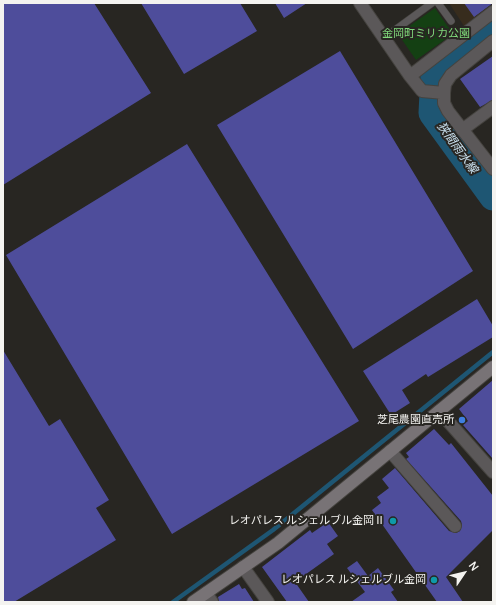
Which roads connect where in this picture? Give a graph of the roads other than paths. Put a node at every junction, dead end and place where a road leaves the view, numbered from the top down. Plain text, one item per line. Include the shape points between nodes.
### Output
1 (360, 3) edge
2 (432, 3) edge
3 (438, 3) edge
4 (493, 12) edge
5 (451, 21) dead end
6 (384, 38) junction
7 (493, 41) edge
8 (410, 76) junction
9 (444, 93) junction
10 (493, 107) edge
11 (462, 130) junction
12 (493, 169) edge
13 (493, 367) edge
14 (439, 411) junction
15 (390, 451) junction
16 (493, 472) edge
17 (455, 526) dead end
18 (243, 567) junction
19 (209, 598) edge
20 (194, 602) edge
21 (268, 602) edge

1 - 6 street
2 - 6 lane
3 - 5 lane
4 - 8 street
6 - 8 street
7 - 9 street via 451,75 445,84
8 - 9 street via 422,91
9 - 11 street via 444,103
10 - 11 street
11 - 12 street
13 - 14 street
14 - 15 street
14 - 16 street
15 - 17 street
15 - 18 street via 278,542
18 - 19 street
18 - 21 street
19 - 20 street

